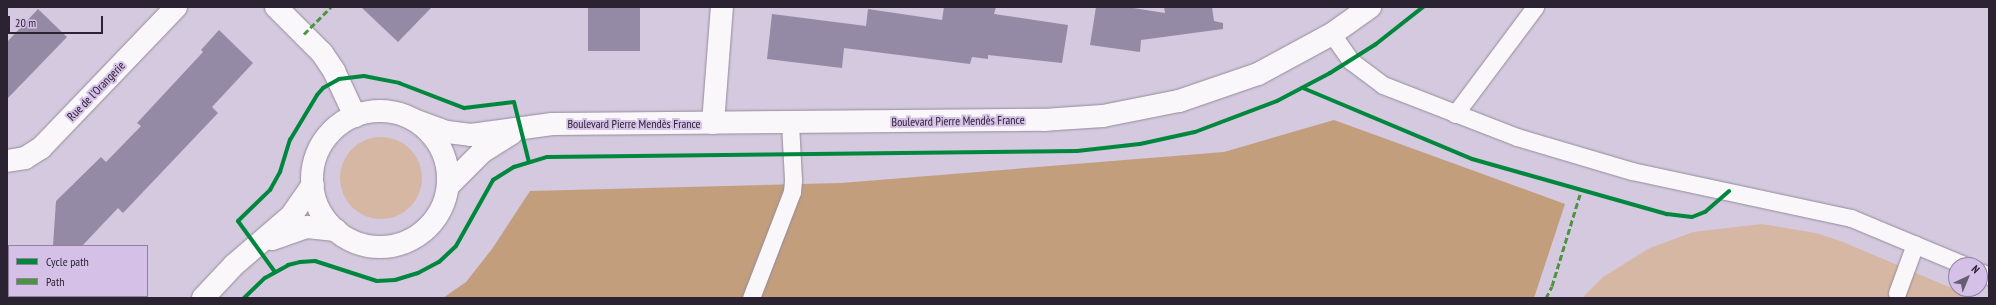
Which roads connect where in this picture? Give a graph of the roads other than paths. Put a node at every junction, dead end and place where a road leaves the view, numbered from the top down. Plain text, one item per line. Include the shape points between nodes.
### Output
1 (176, 7) edge
2 (276, 7) edge
3 (722, 7) edge
4 (1370, 7) edge
5 (1535, 7) edge
6 (1332, 34) junction
7 (1455, 114) junction
8 (355, 116) junction
9 (414, 120) junction
10 (790, 122) junction
11 (713, 123) junction
12 (521, 128) junction
13 (7, 161) edge
14 (313, 185) junction
15 (448, 186) junction
16 (336, 230) junction
17 (1915, 244) junction
18 (257, 246) junction
19 (1948, 258) edge
20 (1897, 293) dead end
21 (203, 298) edge
22 (751, 298) edge

1 - 13 street, Rue de l'Orangerie via 41,148 25,158
2 - 8 street via 322,53 334,71
3 - 11 street
4 - 6 street, Boulevard Pierre Mendès France
5 - 7 lane
6 - 7 lane via 1351,61 1372,79
6 - 10 street, Boulevard Pierre Mendès France via 1264,71 1232,84 1179,101 1128,112 1044,120
7 - 17 lane via 1517,137 1610,165 1851,218
8 - 9 street via 385,112
8 - 14 street via 336,128 321,146 314,168
9 - 12 street, Boulevard Pierre Mendès France via 447,132 464,134
9 - 15 street via 432,136 442,151 447,168
10 - 11 street, Boulevard Pierre Mendès France
10 - 22 lane via 792,192
11 - 12 street, Boulevard Pierre Mendès France via 552,124
12 - 15 street, Boulevard Pierre Mendès France via 482,152
14 - 16 street via 321,212
14 - 18 street via 291,216
15 - 16 street via 444,203 436,219 419,235 403,243 373,247 351,240
16 - 18 street via 307,227
17 - 19 lane
17 - 20 lane
18 - 21 street

